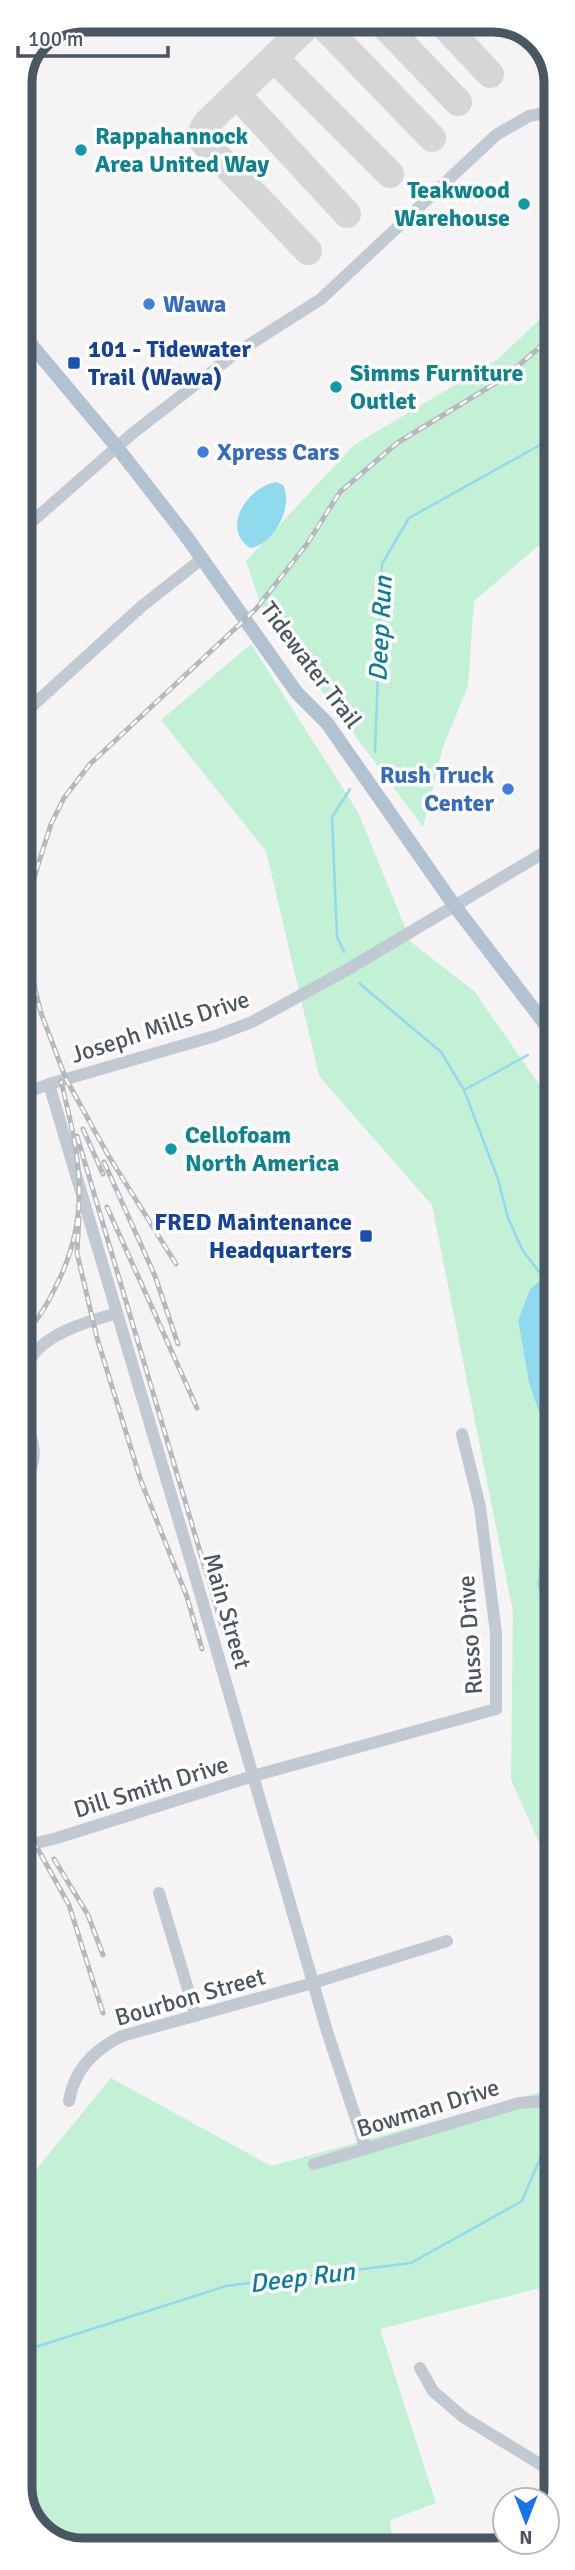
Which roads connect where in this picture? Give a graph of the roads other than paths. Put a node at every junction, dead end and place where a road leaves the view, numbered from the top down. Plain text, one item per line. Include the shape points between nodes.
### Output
1 (544, 113) edge
2 (31, 344) edge
3 (116, 446) junction
4 (31, 522) edge
5 (203, 558) junction
6 (31, 707) edge
7 (544, 852) edge
8 (454, 905) junction
9 (544, 1023) edge
10 (49, 1084) junction
11 (31, 1091) edge
12 (117, 1313) junction
13 (31, 1359) edge
14 (462, 1434) dead end
15 (31, 1436) edge
16 (31, 1469) edge
17 (253, 1776) junction
18 (31, 1845) edge
19 (159, 1893) dead end
20 (447, 1941) dead end
21 (313, 1983) junction
22 (196, 2016) junction
23 (544, 2099) edge
24 (69, 2101) dead end
25 (366, 2149) junction
26 (314, 2164) dead end
27 (420, 2368) dead end
28 (544, 2467) edge

1 - 3 street via 529,116 496,135 321,299 236,353
2 - 3 main road, Tidewater Trail
3 - 4 street
3 - 5 main road, Tidewater Trail
5 - 6 street via 142,606
5 - 8 main road, Tidewater Trail via 297,693 327,723
7 - 8 street, Joseph Mills Drive
8 - 9 main road, Tidewater Trail
8 - 10 street, Joseph Mills Drive via 252,1022
10 - 11 street, Joseph Mills Drive
10 - 12 street, Main Street
12 - 13 street via 55,1334
12 - 17 street, Main Street
14 - 17 street, Russo Drive via 480,1507 494,1614 496,1709
15 - 16 street via 35,1449
17 - 18 street, Dill Smith Drive
17 - 21 street, Main Street
19 - 22 street
20 - 21 street, Bourbon Street
21 - 22 street, Bourbon Street
21 - 25 street, Main Street
22 - 24 street, Bourbon Street via 109,2042 80,2071
23 - 25 street, Bowman Drive
25 - 26 street, Bowman Drive
27 - 28 street via 433,2390 463,2417

